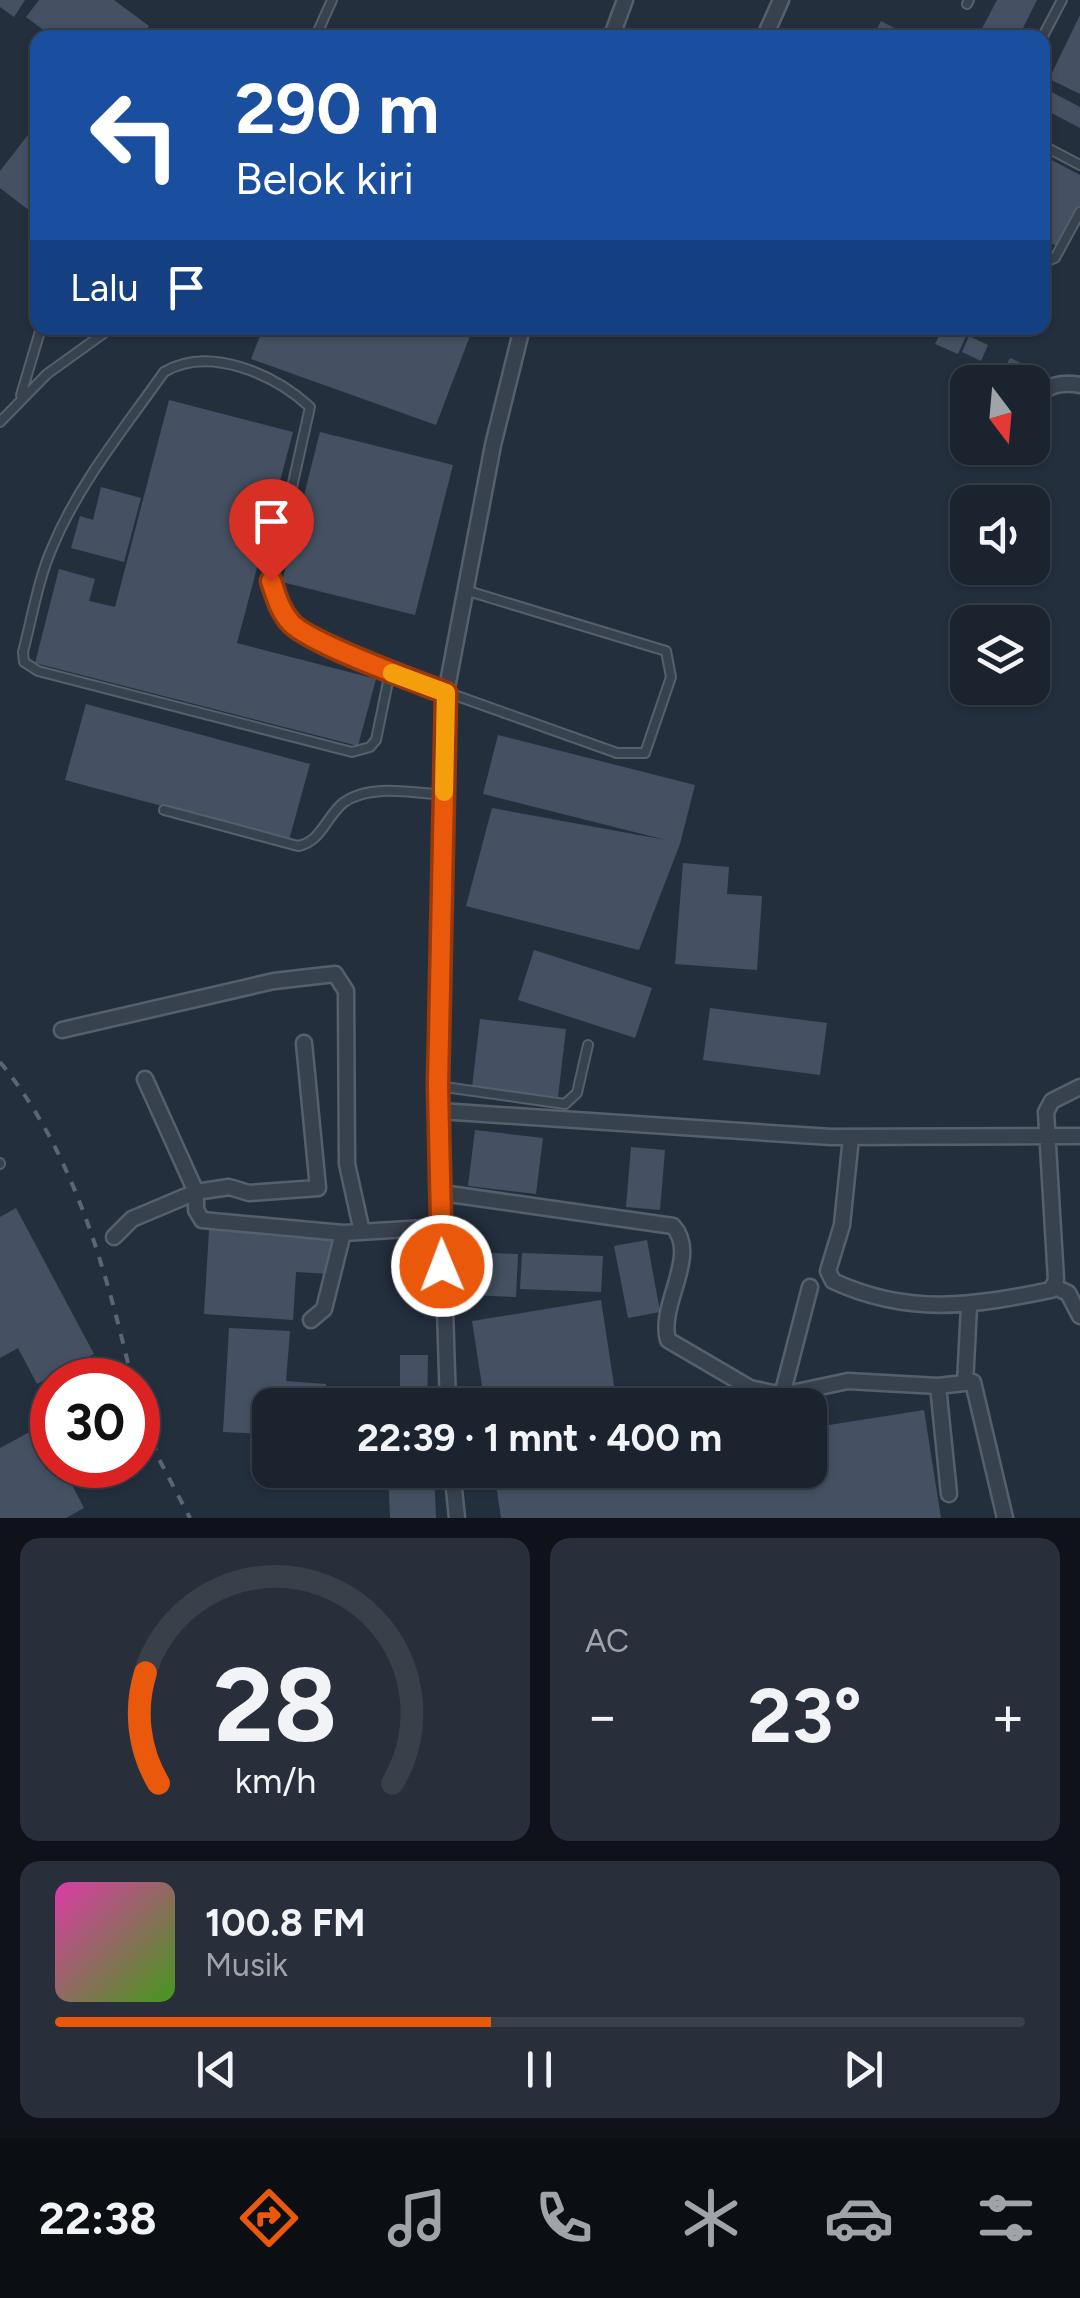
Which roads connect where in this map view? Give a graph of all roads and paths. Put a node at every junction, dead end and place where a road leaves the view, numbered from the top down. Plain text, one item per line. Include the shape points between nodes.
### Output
1 (332, 0) edge
2 (625, 0) edge
3 (781, 0) edge
4 (1062, 0) edge
5 (319, 30) edge
6 (614, 30) edge
7 (768, 30) edge
8 (1046, 30) edge
9 (1050, 149) edge
10 (1080, 165) edge
11 (1080, 212) edge
12 (1050, 260) edge
13 (39, 335) edge
14 (101, 335) edge
15 (520, 335) edge
16 (1080, 385) edge
17 (1050, 388) edge
18 (20, 398) junction
19 (0, 422) edge
20 (468, 591) junction
21 (390, 672) junction
22 (446, 693) junction
23 (444, 795) junction
24 (164, 810) dead end
25 (62, 1030) dead end
26 (304, 1044) dead end
27 (588, 1046) dead end
28 (145, 1080) dead end
29 (438, 1086) junction
30 (1080, 1087) edge
31 (440, 1111) junction
32 (1046, 1136) junction
33 (1080, 1136) edge
34 (851, 1137) junction
35 (196, 1192) junction
36 (442, 1193) junction
37 (441, 1227) junction
38 (343, 1232) junction
39 (362, 1232) junction
40 (114, 1236) dead end
41 (810, 1286) dead end
42 (1056, 1287) junction
43 (968, 1307) junction
44 (1080, 1316) edge
45 (311, 1320) dead end
46 (965, 1383) junction
47 (938, 1386) junction
48 (447, 1388) edge
49 (750, 1388) edge
50 (784, 1388) edge
51 (820, 1388) edge
52 (454, 1488) edge
53 (949, 1494) dead end
54 (457, 1518) edge
55 (1005, 1518) edge

1 - 5 lane
2 - 6 street
3 - 7 street
4 - 8 lane
9 - 10 lane
11 - 12 lane
13 - 18 lane
14 - 18 lane
15 - 20 street
16 - 17 street
18 - 19 lane
20 - 22 street
20 - 22 lane via 656,646 670,658 672,677 639,756
21 - 21 lane via 376,740 352,752 24,662 50,552 66,516 164,372 182,361 228,364 310,407 271,581 293,625
21 - 22 lane
22 - 23 street
23 - 24 lane via 386,791 345,801 318,834 298,846
23 - 29 street
25 - 39 street via 335,974 346,991 348,1164
26 - 35 street via 318,1188
27 - 29 lane via 578,1094 566,1104
28 - 35 street
29 - 31 street
30 - 32 street via 1052,1101
31 - 34 street
31 - 36 street
32 - 33 street
32 - 34 street
32 - 42 street
34 - 43 street via 829,1278 878,1298
35 - 38 street via 202,1220
35 - 40 street via 132,1219
36 - 37 street
36 - 49 street via 674,1226 682,1235 682,1255 664,1326 668,1340
37 - 39 street
37 - 48 street
38 - 39 street
38 - 45 street via 324,1309
41 - 50 street
42 - 43 street
42 - 44 street via 1068,1292
43 - 46 street
46 - 47 street
46 - 55 street via 976,1385
47 - 51 street via 848,1382
47 - 53 street
52 - 54 street

